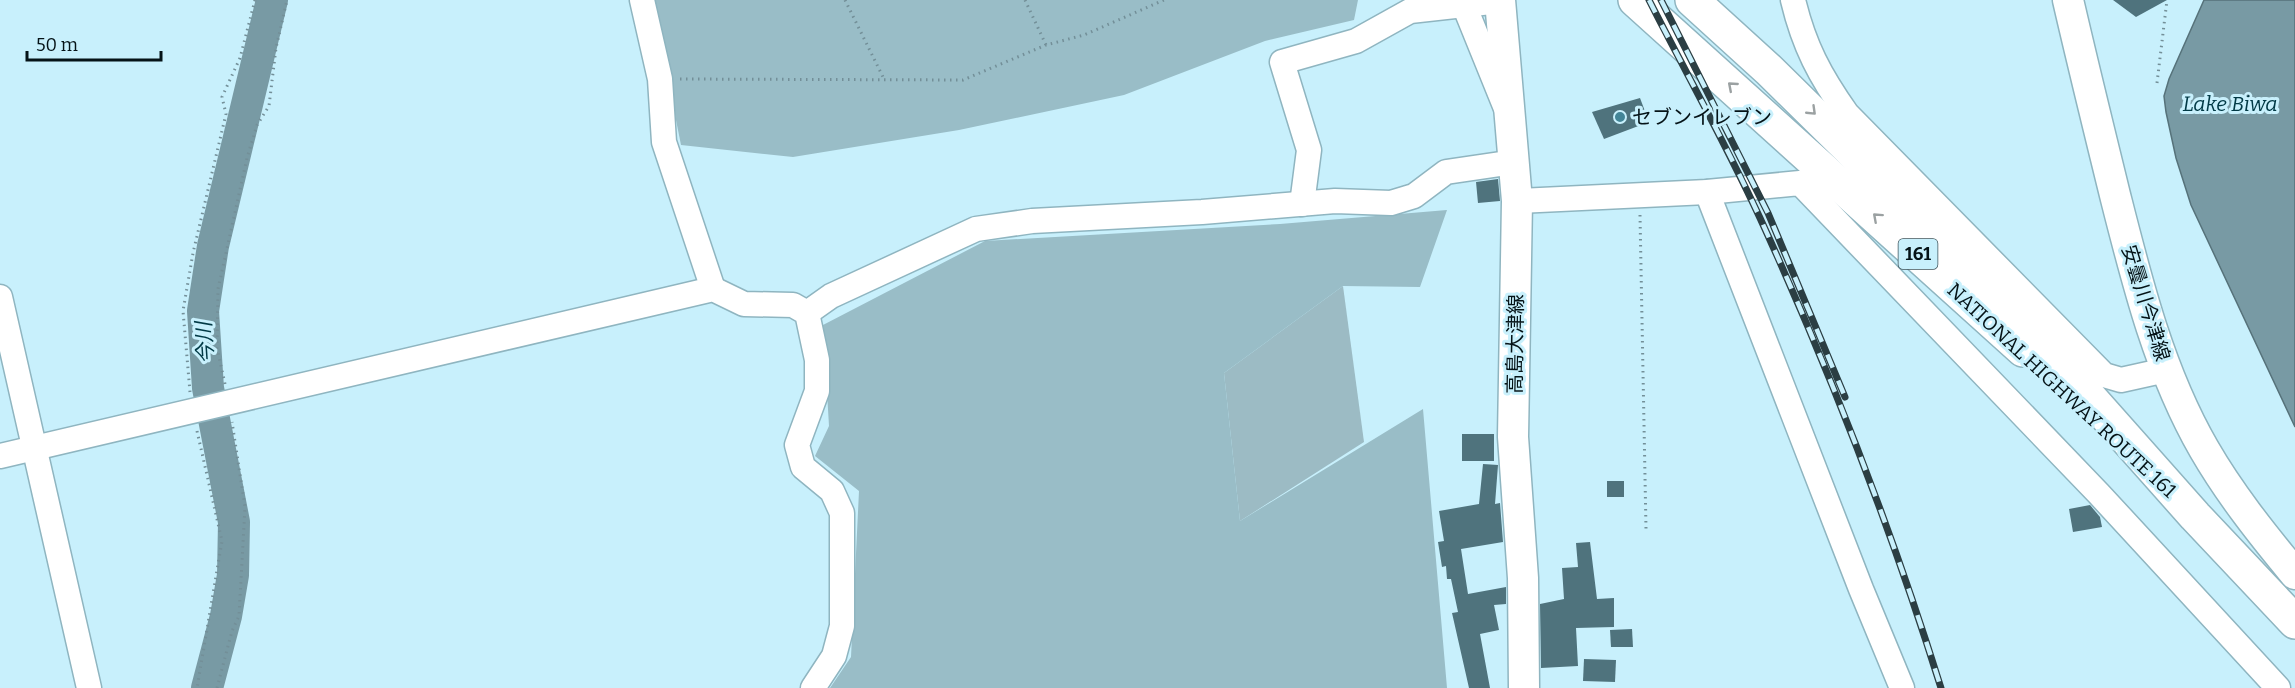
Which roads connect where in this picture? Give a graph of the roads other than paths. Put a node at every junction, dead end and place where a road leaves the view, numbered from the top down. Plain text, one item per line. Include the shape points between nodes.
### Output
1 (642, 0) edge
2 (1635, 0) edge
3 (1692, 0) edge
4 (1793, 0) edge
5 (2068, 0) edge
6 (1500, 1) edge
7 (1463, 3) edge
8 (1509, 112) junction
9 (1514, 162) junction
10 (1707, 192) junction
11 (1517, 201) junction
12 (1302, 204) junction
13 (713, 289) junction
14 (0, 297) edge
15 (807, 313) junction
16 (2166, 370) junction
17 (34, 448) junction
18 (0, 456) edge
19 (2195, 516) junction
20 (2295, 574) edge
21 (2295, 622) edge
22 (89, 688) edge
23 (813, 688) edge
24 (1524, 688) edge
25 (1902, 688) edge
26 (2278, 688) edge

1 - 13 street via 660,79 664,142
19 -> 2 highway, NATIONAL HIGHWAY ROUTE 161 / 161 via 2049,374
3 -> 19 highway, NATIONAL HIGHWAY ROUTE 161 / 161 via 1794,94 2005,302
4 - 16 street via 1808,52 1846,114 2104,375 2121,380
5 - 16 main road, 安曇川今津線 via 2126,239
6 - 7 street
6 - 8 main road, 高島大津線
7 - 8 street
7 - 12 street via 1410,11 1356,41 1282,62 1309,150
8 - 9 main road, 高島大津線
9 - 11 main road, 高島大津線
9 - 12 street via 1446,172 1414,196 1391,203
10 - 11 street
10 - 25 street
10 - 26 street via 1800,183 2099,494
11 - 24 main road, 高島大津線 via 1513,437 1523,578
12 - 15 street via 1032,221 976,229 831,296
13 - 15 street via 744,304 793,305
13 - 17 street
14 - 17 street
15 - 23 street via 817,360 817,391 797,445 803,467 832,491 842,513 842,626 834,657
16 - 20 main road, 安曇川今津線 via 2220,474 2246,514
17 - 18 street
17 - 22 street
19 - 21 highway, NATIONAL HIGHWAY ROUTE 161 / 161

